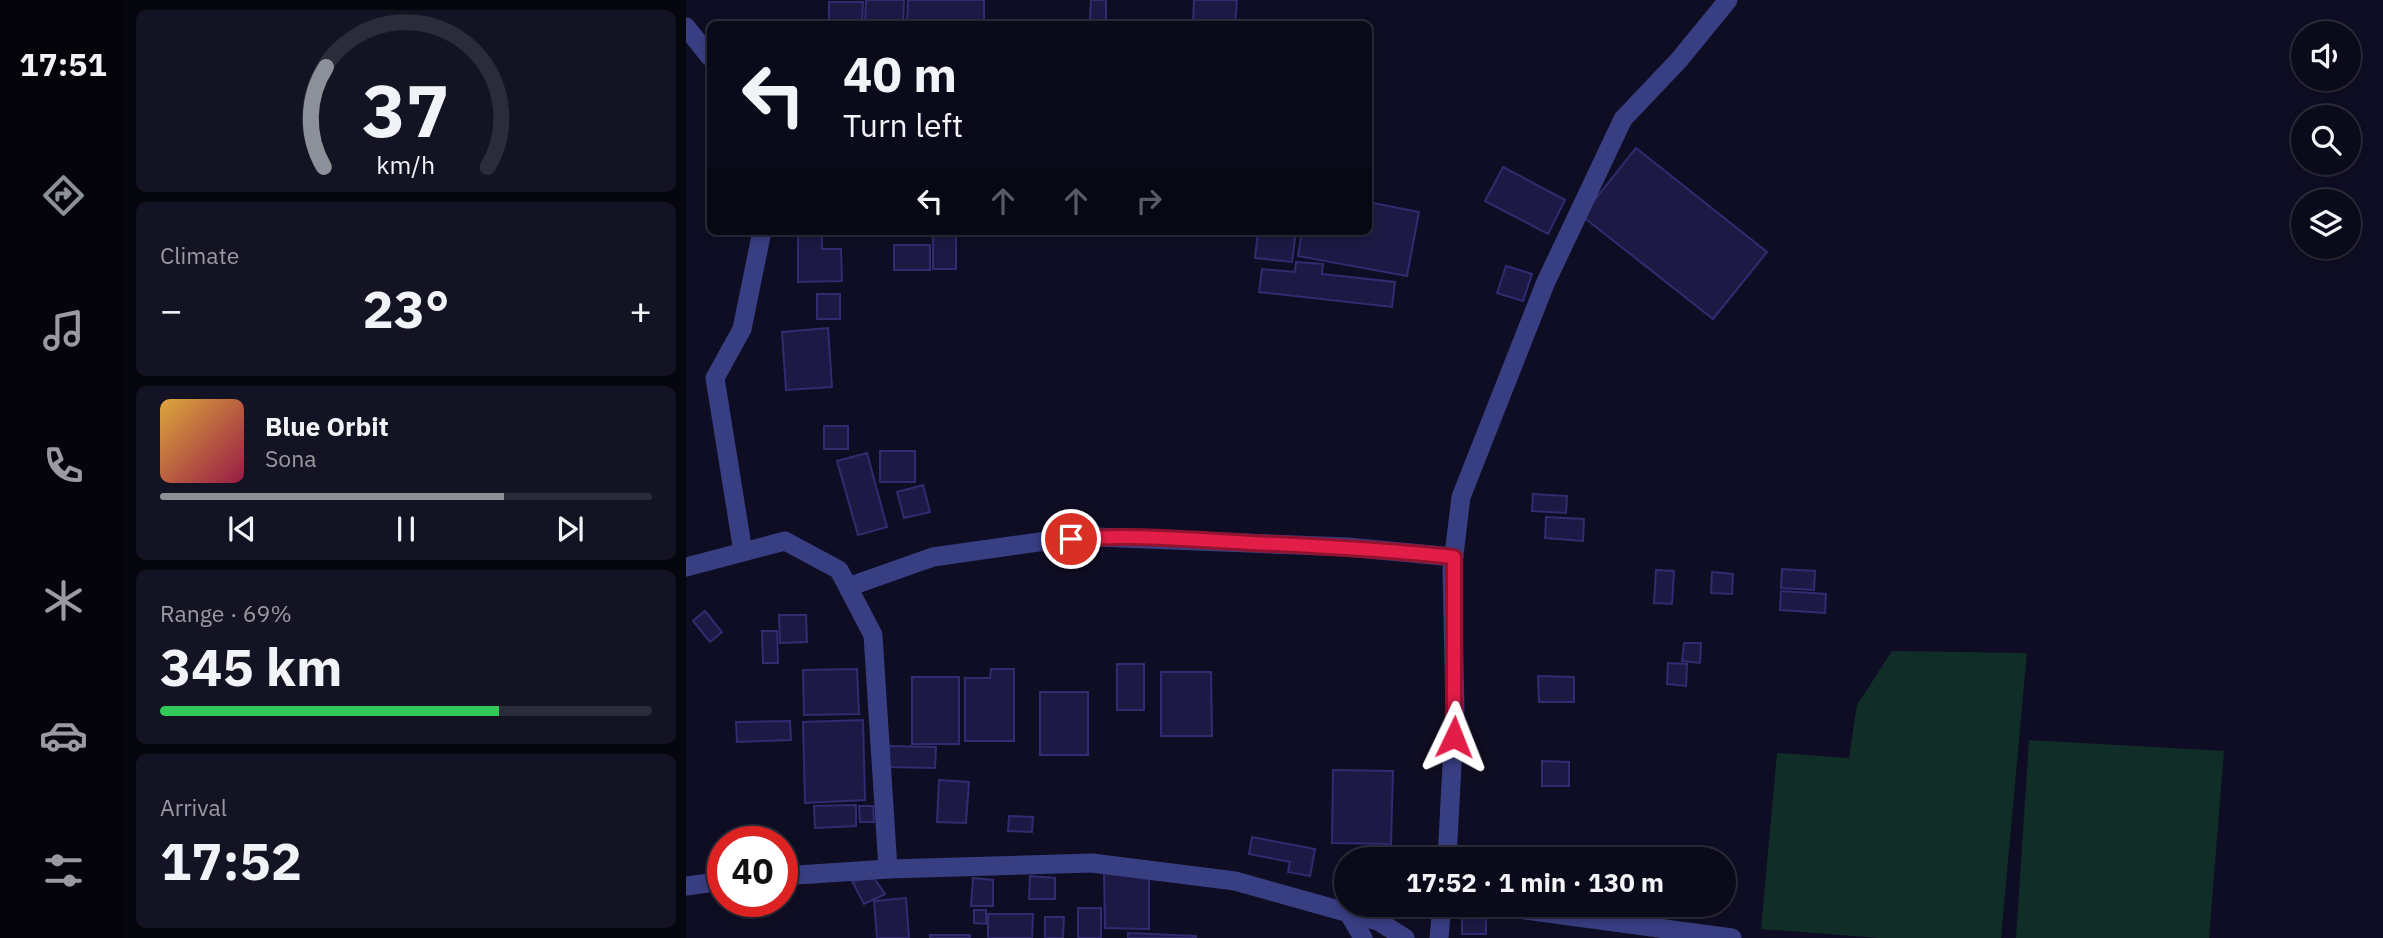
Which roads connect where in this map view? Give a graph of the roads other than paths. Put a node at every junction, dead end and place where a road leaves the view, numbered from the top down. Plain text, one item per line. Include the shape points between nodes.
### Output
1 (1728, 0) edge
2 (686, 27) edge
3 (707, 53) edge
4 (761, 235) edge
5 (743, 552) junction
6 (1454, 557) junction
7 (686, 568) edge
8 (848, 587) junction
9 (1448, 847) edge
10 (888, 869) junction
11 (798, 875) edge
12 (707, 883) edge
13 (686, 886) edge
14 (1334, 908) edge
15 (1351, 917) edge
16 (1366, 917) edge
17 (1441, 917) edge
18 (1577, 917) edge
19 (1363, 938) edge
20 (1405, 938) edge
21 (1440, 938) edge
22 (1732, 938) edge

1 - 6 street via 1623,119 1545,284 1496,406 1461,497
2 - 3 street
4 - 5 street via 742,329 716,378
5 - 7 street
5 - 8 street via 785,541 839,570
6 - 8 street via 1347,547 1097,537 933,557
6 - 9 street via 1455,709
8 - 10 street via 873,635
10 - 11 street
10 - 14 street via 1092,863 1235,881
12 - 13 street
15 - 19 street
16 - 20 street
17 - 21 street
18 - 22 street

